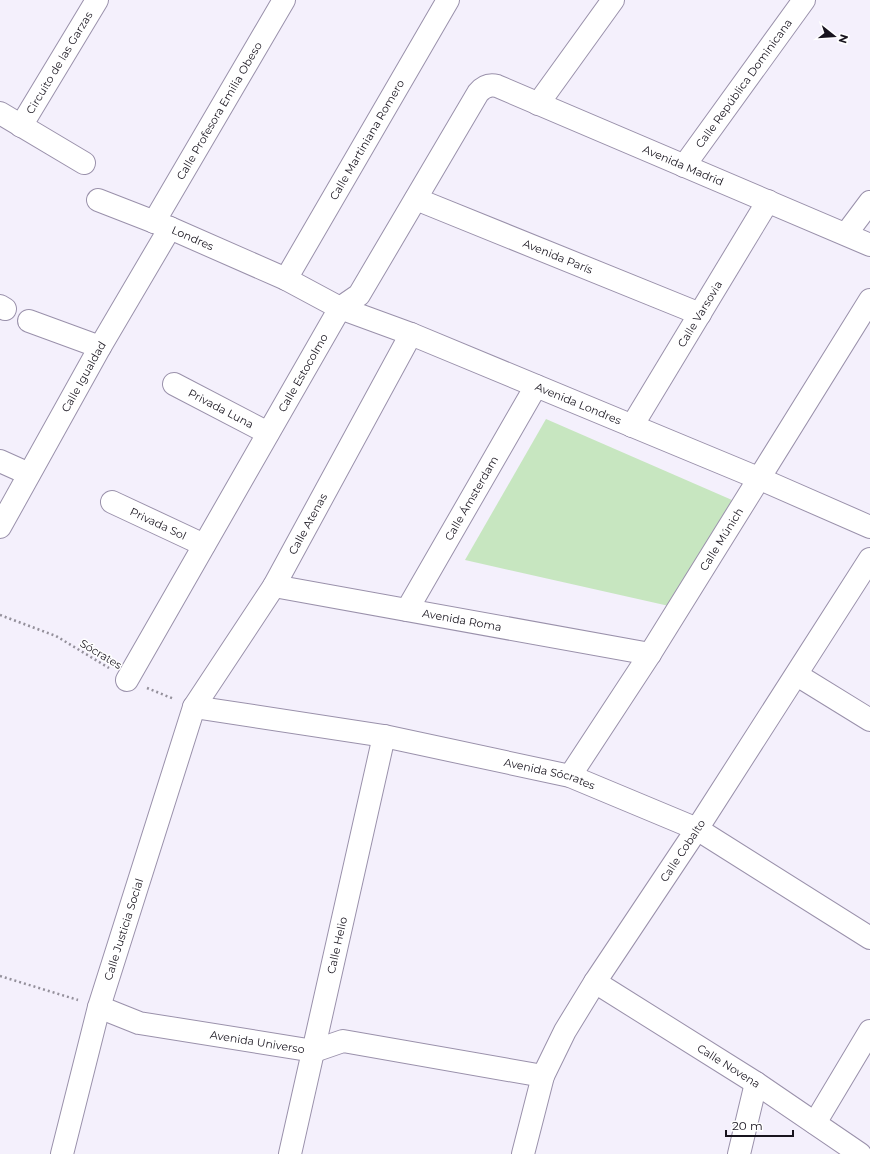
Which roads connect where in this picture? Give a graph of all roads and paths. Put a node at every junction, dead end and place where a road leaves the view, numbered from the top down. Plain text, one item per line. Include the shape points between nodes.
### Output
1 (97, 0) edge
2 (284, 0) edge
3 (448, 0) edge
4 (614, 0) edge
5 (804, 0) edge
6 (497, 86) joint
7 (538, 104) junction
8 (0, 113) edge
9 (21, 126) junction
10 (84, 163) dead end
11 (684, 166) junction
12 (416, 199) junction
13 (98, 200) dead end
14 (768, 201) junction
15 (870, 202) edge
16 (162, 225) junction
17 (846, 234) junction
18 (870, 245) edge
19 (286, 279) junction
20 (870, 300) edge
21 (340, 308) junction
22 (700, 314) junction
23 (30, 321) dead end
24 (410, 334) junction
25 (100, 347) junction
26 (174, 384) dead end
27 (536, 386) junction
28 (632, 426) junction
29 (268, 433) junction
30 (0, 461) edge
31 (29, 474) junction
32 (758, 478) junction
33 (112, 502) dead end
34 (870, 527) edge
35 (0, 528) edge
36 (204, 544) junction
37 (870, 559) edge
38 (274, 586) junction
39 (407, 610) junction
40 (0, 615) edge
41 (650, 654) junction
42 (797, 674) junction
43 (127, 680) junction
44 (194, 707) junction
45 (870, 720) edge
46 (384, 736) junction
47 (570, 776) junction
48 (697, 829) junction
49 (870, 938) edge
50 (0, 976) edge
51 (595, 982) junction
52 (99, 1007) junction
53 (870, 1031) edge
54 (314, 1051) junction
55 (543, 1076) junction
56 (756, 1083) junction
57 (815, 1123) junction
58 (62, 1154) edge
59 (290, 1154) edge
60 (524, 1154) edge
61 (739, 1154) edge
62 (860, 1154) edge

1 - 9 street, Circuito de las Garzas
2 - 16 street, Calle Profesora Emilia Obeso
3 - 19 street, Calle Martiniana Romero
4 - 7 street
5 - 11 street, Calle República Dominicana
6 - 7 street, Avenida Madrid
6 - 12 street, Calle Estocolmo via 483,88 478,93
7 - 11 street, Avenida Madrid
8 - 9 street, Circuito de las Garzas
9 - 10 street, Circuito de las Garzas
11 - 14 street, Avenida Madrid
12 - 21 street, Calle Estocolmo via 359,296
12 - 22 street, Avenida París
13 - 16 street, Londres
14 - 17 street, Avenida Madrid
14 - 22 street, Calle Varsovia
15 - 17 street
16 - 19 street, Londres
16 - 25 street, Calle Igualdad
17 - 18 street, Avenida Madrid
19 - 21 street, Avenida Londres
20 - 32 street, Calle Múnich
21 - 24 street, Avenida Londres
21 - 29 street, Calle Estocolmo
22 - 28 street, Calle Varsovia
23 - 25 street
24 - 27 street, Avenida Londres
24 - 38 street, Calle Atenas
25 - 31 street, Calle Igualdad
26 - 29 street, Privada Luna
27 - 28 street, Avenida Londres
27 - 39 street, Calle Ámsterdam
28 - 32 street, Avenida Londres
29 - 36 street, Calle Estocolmo
30 - 31 street
31 - 35 street, Calle Igualdad
32 - 34 street, Avenida Londres
32 - 41 street, Calle Múnich
33 - 36 street, Privada Sol
36 - 43 street, Calle Estocolmo
37 - 42 street, Calle Cobalto
38 - 39 street, Avenida Roma
38 - 44 street, Calle Atenas
39 - 41 street, Avenida Roma
40 - 43 path, Sócrates via 56,636
41 - 47 street, Calle Múnich
42 - 45 street
42 - 48 street, Calle Cobalto
43 - 44 path, Sócrates
44 - 46 street, Avenida Sócrates
44 - 52 street, Calle Justicia Social
46 - 47 street, Avenida Sócrates
46 - 54 street, Calle Helio
47 - 48 street, Avenida Sócrates
48 - 49 street, Avenida Sócrates
48 - 51 street, Calle Cobalto
50 - 52 path
51 - 55 street, Calle Cobalto via 565,1031
51 - 56 street, Calle Novena
52 - 54 street, Avenida Universo via 139,1023
52 - 58 street, Calle Justicia Social
53 - 57 street
54 - 55 street, Avenida Universo via 343,1041
54 - 59 street, Calle Helio
55 - 60 street, Calle Cobalto
56 - 57 street, Calle Novena
56 - 61 street
57 - 62 street, Calle Novena

